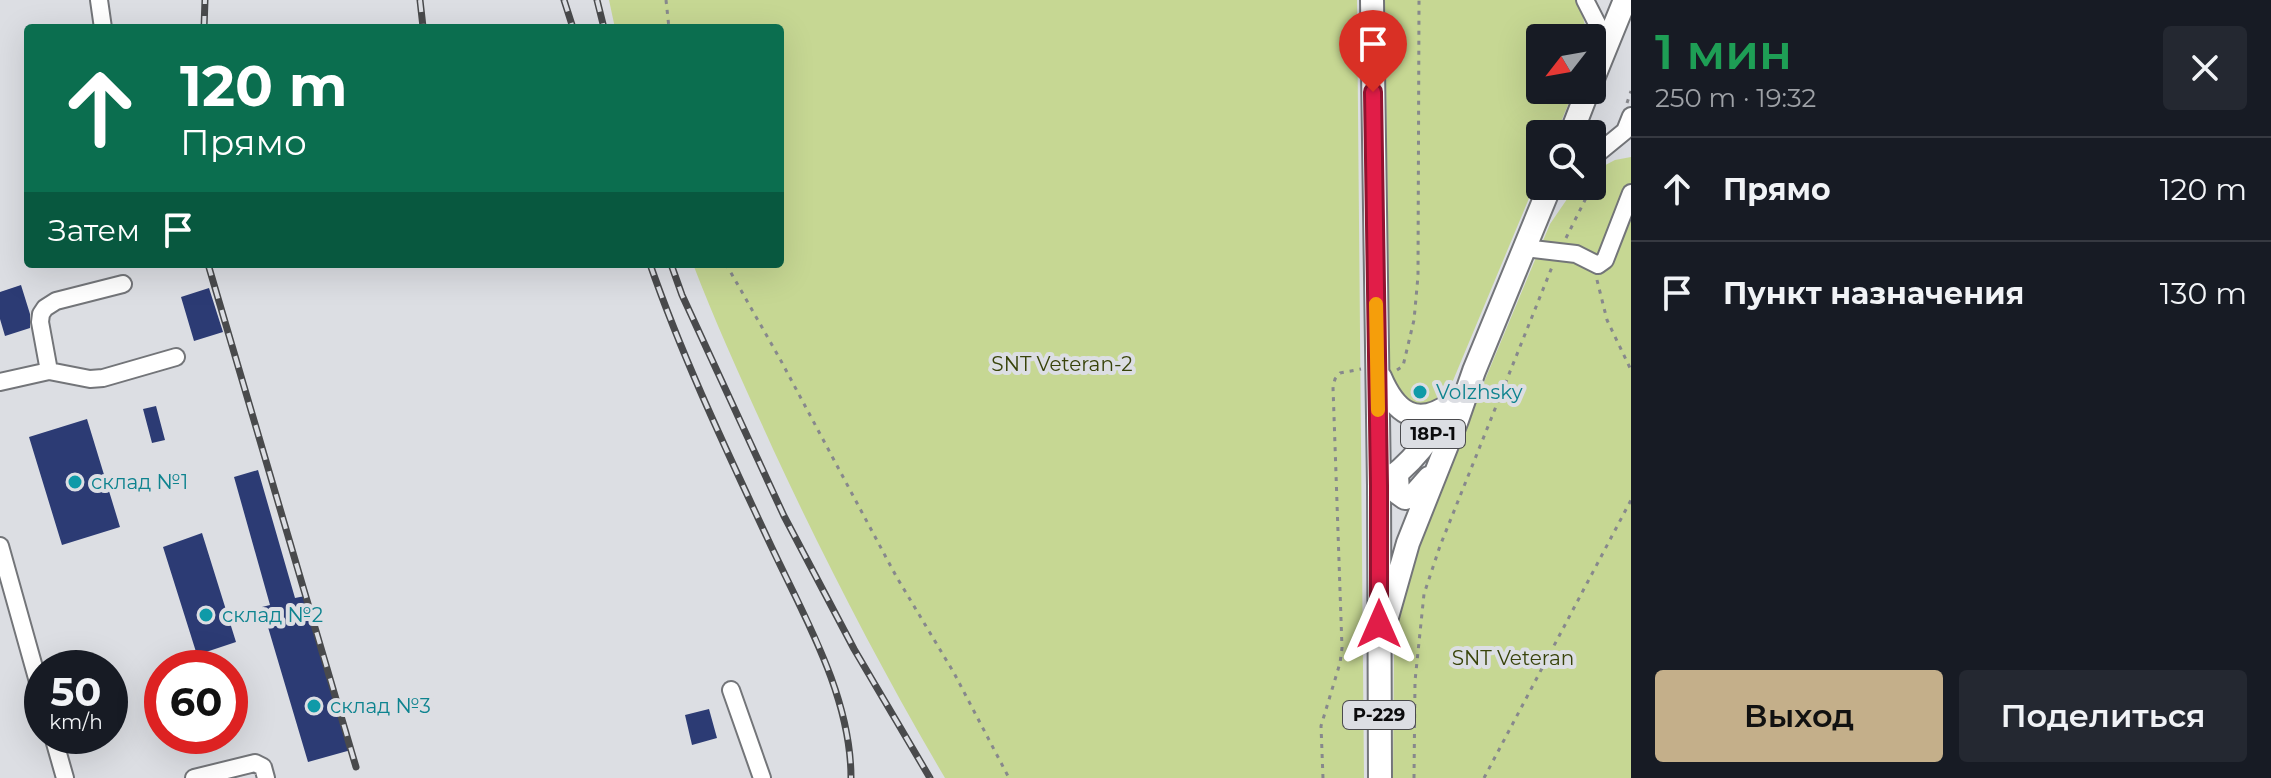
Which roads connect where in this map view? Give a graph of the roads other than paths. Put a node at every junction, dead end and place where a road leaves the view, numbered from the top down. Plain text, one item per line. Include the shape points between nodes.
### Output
1 (99, 0) edge
2 (1372, 0) edge
3 (1585, 0) edge
4 (1625, 0) edge
5 (102, 24) edge
6 (1607, 43) joint
7 (1631, 116) edge
8 (1606, 147) edge
9 (1631, 193) edge
10 (1544, 200) edge
11 (1524, 248) junction
12 (123, 284) dead end
13 (176, 357) dead end
14 (1377, 370) junction
15 (49, 371) junction
16 (1474, 371) junction
17 (0, 382) edge
18 (1452, 403) junction
19 (1439, 464) junction
20 (1388, 480) junction
21 (0, 546) edge
22 (29, 650) edge
23 (1378, 653) junction
24 (731, 690) dead end
25 (58, 754) edge
26 (65, 778) edge
27 (194, 778) edge
28 (266, 778) edge
29 (762, 778) edge
30 (1380, 778) edge

1 - 5 street
2 - 14 main road, Р-229
3 - 6 street
4 - 6 main road
7 - 8 street via 1625,131
9 - 11 street via 1605,260 1598,265 1576,254
10 - 11 main road, 18Р-1
11 - 16 main road, 18Р-1
12 - 15 street via 45,308 40,322
13 - 15 street via 103,378
14 - 18 main road via 1394,404 1404,411 1425,416
14 - 20 main road, Р-229
15 - 17 street
16 - 18 main road, 18Р-1
16 - 19 main road, 18Р-1
18 - 20 main road, 18Р-1 via 1413,460
19 - 20 main road via 1414,495 1405,498
19 - 23 main road, 18Р-1 via 1408,543
20 - 23 main road, Р-229
21 - 22 street
23 - 30 main road, Р-229
24 - 29 street
25 - 26 street
27 - 28 street via 255,763 263,767

